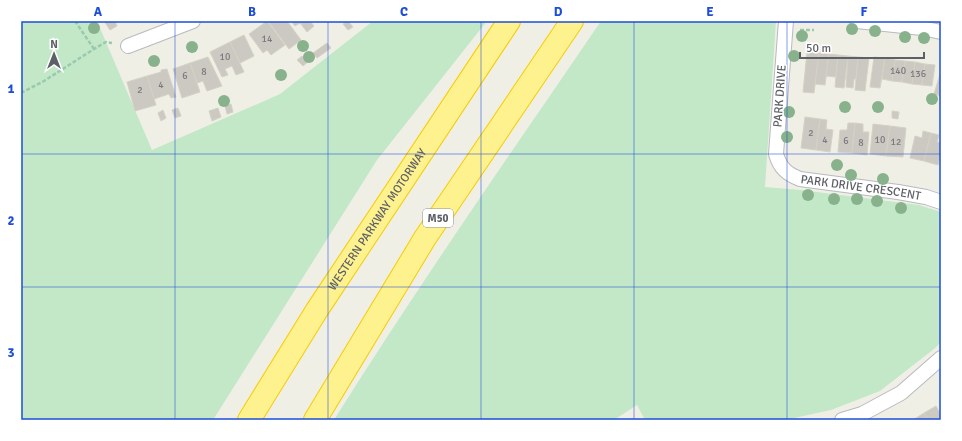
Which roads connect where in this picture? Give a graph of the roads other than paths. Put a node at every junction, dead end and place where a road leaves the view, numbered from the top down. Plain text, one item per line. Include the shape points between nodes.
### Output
1 (193, 21) edge
2 (509, 21) edge
3 (572, 21) edge
4 (786, 21) edge
5 (857, 21) edge
6 (941, 32) edge
7 (128, 46) dead end
8 (783, 169) joint
9 (941, 202) edge
10 (941, 358) edge
11 (249, 420) edge
12 (314, 420) edge
13 (842, 420) edge

1 - 7 street
2 - 11 highway, WESTERN PARKWAY MOTORWAY via 322,303
3 - 12 highway, M50 via 424,238
4 - 8 street, PARK DRIVE via 776,154
5 - 6 street
8 - 9 street, PARK DRIVE CRESCENT via 800,179 898,192
10 - 13 street via 901,393 862,414

